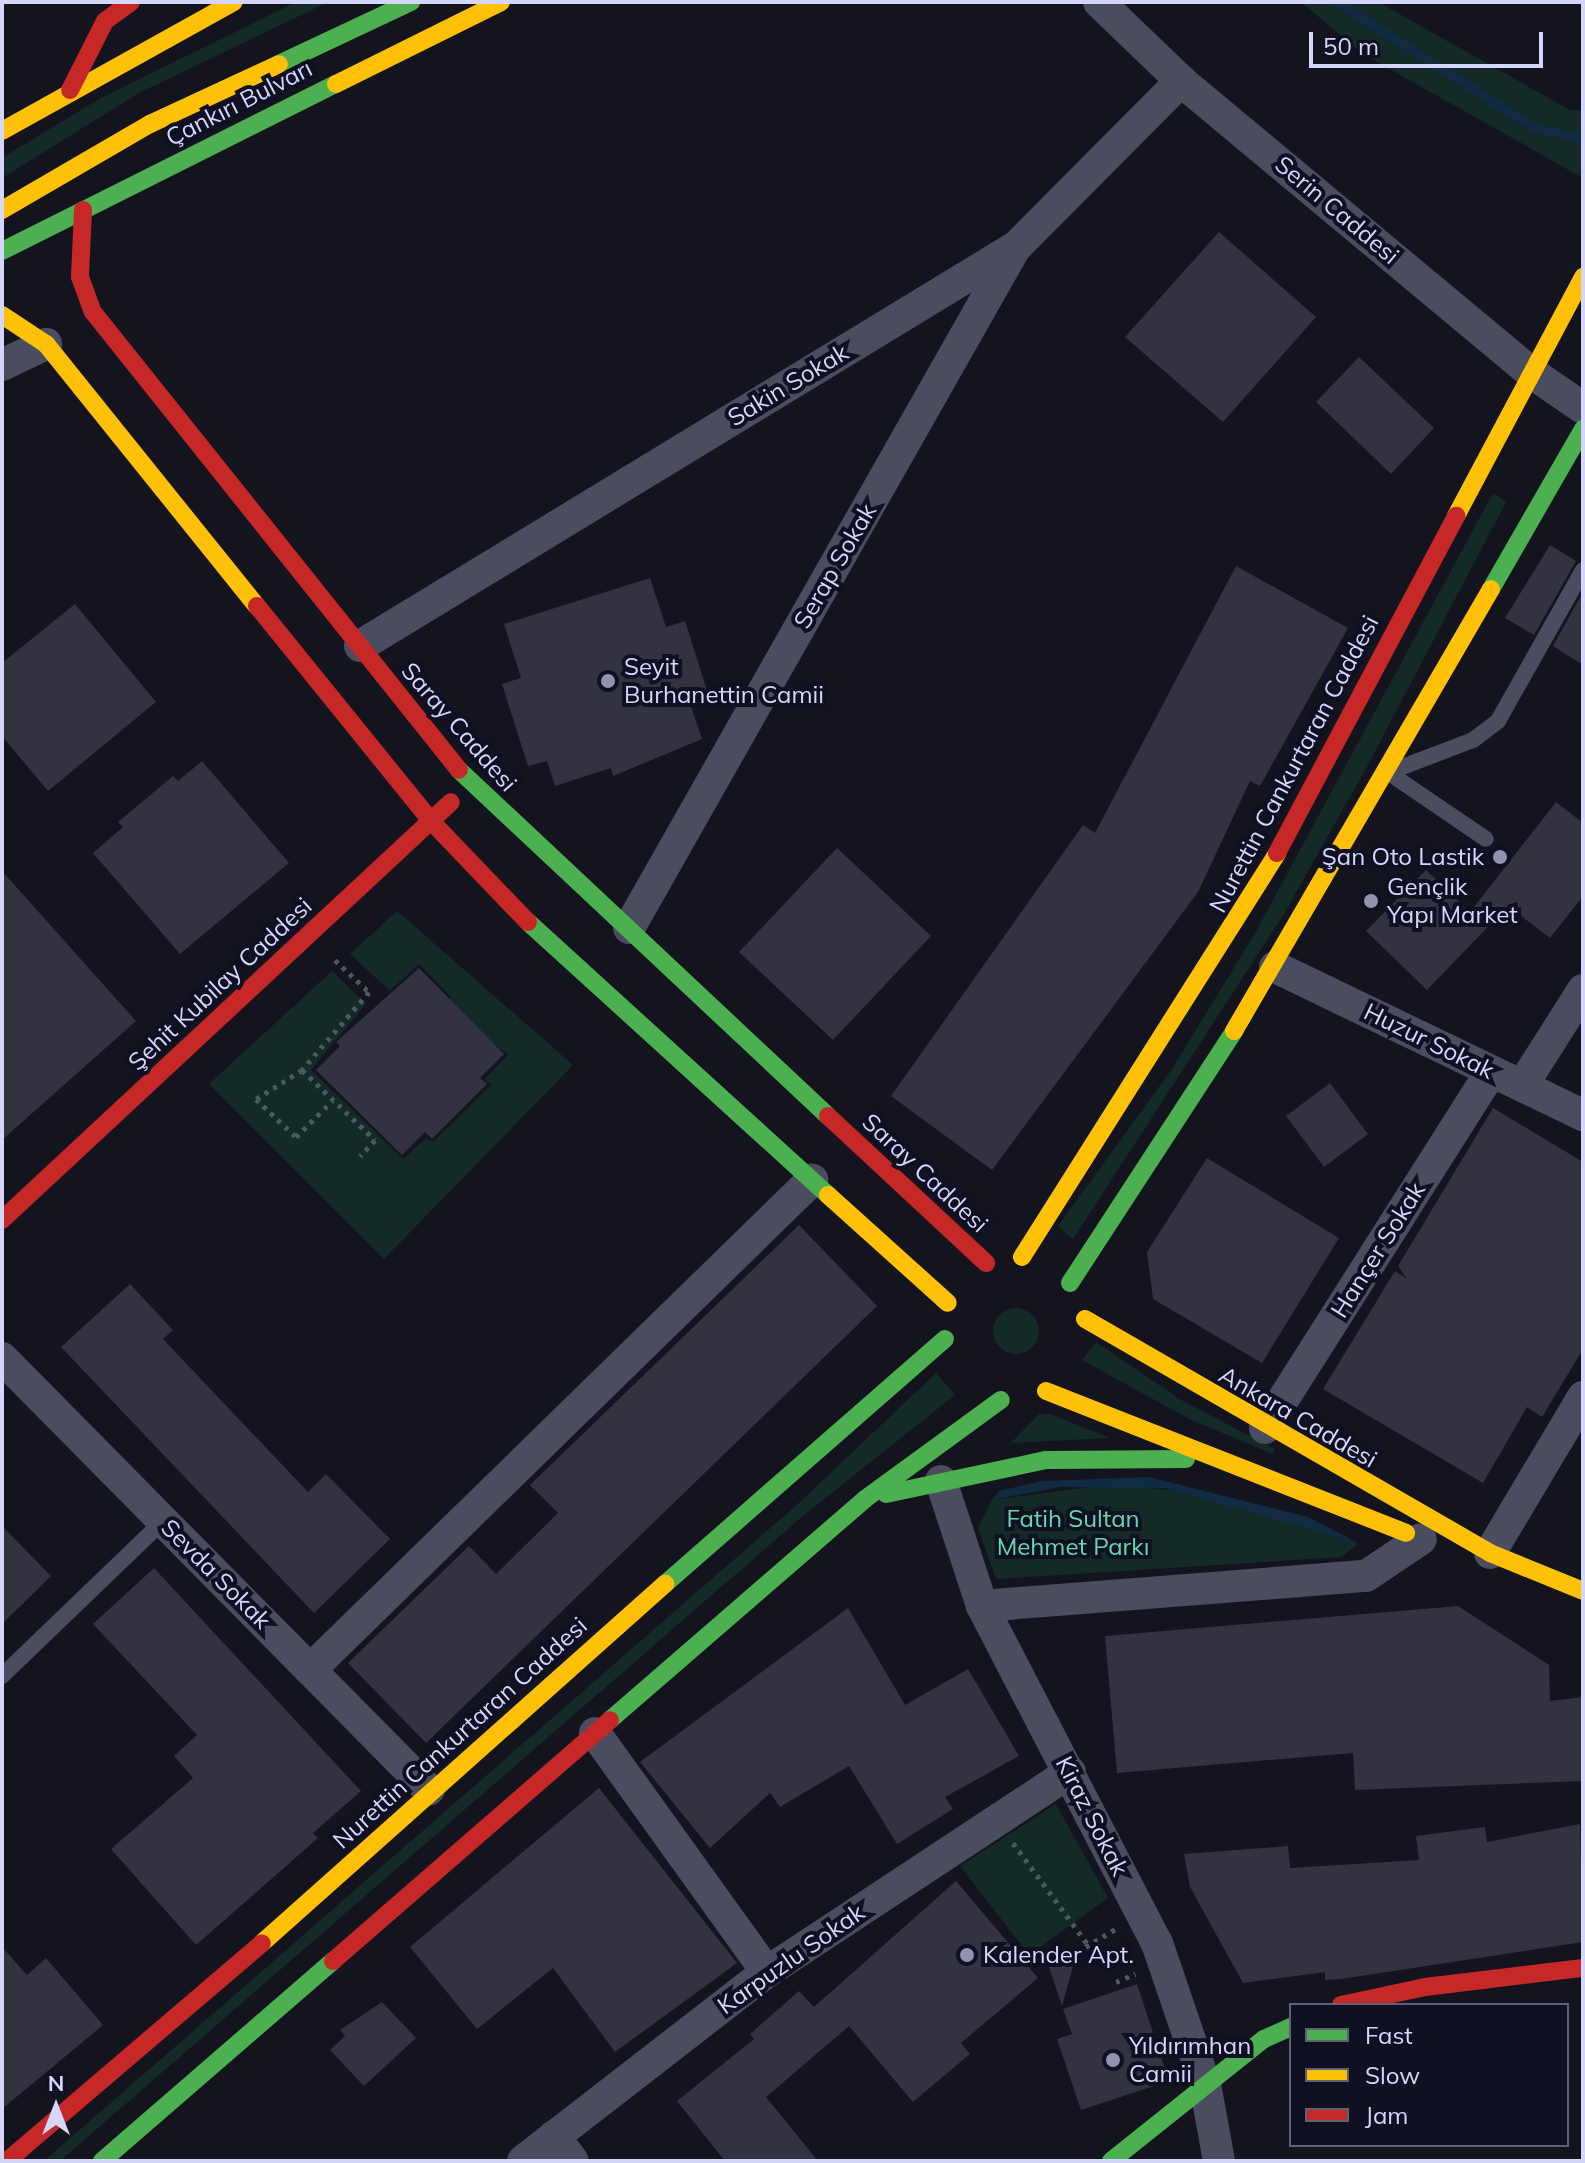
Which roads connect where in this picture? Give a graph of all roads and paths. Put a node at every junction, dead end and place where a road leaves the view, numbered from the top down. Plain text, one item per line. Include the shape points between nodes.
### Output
1 (131, 2) edge
2 (234, 2) edge
3 (411, 2) edge
4 (501, 2) edge
5 (1099, 2) edge
6 (1181, 81) junction
7 (70, 90) junction
8 (2, 131) edge
9 (2, 210) edge
10 (83, 210) junction
11 (1017, 246) junction
12 (2, 251) edge
13 (1583, 277) edge
14 (2, 315) edge
15 (46, 344) junction
16 (2, 365) edge
17 (1529, 371) junction
18 (1583, 408) edge
19 (1583, 429) edge
20 (1570, 453) junction
21 (1583, 477) edge
22 (1583, 570) edge
23 (360, 646) junction
24 (1388, 772) junction
25 (470, 784) junction
26 (431, 821) junction
27 (1486, 839) dead end
28 (629, 928) junction
29 (308, 935) junction
30 (1275, 967) junction
31 (1583, 990) edge
32 (302, 1070) junction
33 (1491, 1072) junction
34 (1522, 1086) junction
35 (333, 1100) junction
36 (1583, 1115) edge
37 (360, 1156) dead end
38 (812, 1180) junction
39 (2, 1220) edge
40 (1047, 1268) junction
41 (965, 1281) junction
42 (1085, 1319) junction
43 (945, 1339) junction
44 (1085, 1341) dead end
45 (2, 1358) edge
46 (952, 1360) dead end
47 (1069, 1374) dead end
48 (982, 1390) dead end
49 (1046, 1391) junction
50 (1001, 1400) junction
51 (1579, 1408) edge
52 (1265, 1428) junction
53 (1238, 1465) junction
54 (941, 1481) junction
55 (865, 1499) junction
56 (163, 1521) junction
57 (1421, 1539) junction
58 (1490, 1553) junction
59 (1583, 1591) edge
60 (982, 1606) junction
61 (310, 1670) junction
62 (2, 1676) edge
63 (595, 1733) junction
64 (1070, 1772) junction
65 (429, 1790) junction
66 (1013, 1843) dead end
67 (1128, 1921) dead end
68 (1089, 1946) junction
69 (1077, 1952) dead end
70 (1583, 1968) edge
71 (767, 1972) junction
72 (1131, 1976) dead end
73 (1116, 1982) dead end
74 (1350, 2003) edge
75 (1289, 2028) edge
76 (1205, 2084) junction
77 (554, 2136) junction
78 (7, 2161) edge
79 (102, 2161) edge
80 (523, 2161) edge
81 (573, 2161) edge
82 (1111, 2161) edge
83 (1219, 2161) edge

1 - 7 main road via 105,21
2 - 7 main road
3 - 9 main road, Çankırı Bulvarı via 150,124
4 - 10 main road, Çankırı Bulvarı
5 - 6 street, Serin Caddesi
6 - 11 street, Sakin Sokak
6 - 17 street, Serin Caddesi
7 - 8 main road
10 - 12 main road, Çankırı Bulvarı
10 - 23 main road, Saray Caddesi via 80,277 93,312
11 - 23 street, Sakin Sokak
11 - 28 street, Serap Sokak
13 - 17 main road, Nurettin Cankurtaran Caddesi
14 - 15 main road
15 - 16 street
15 - 26 main road
17 - 18 street, Serin Caddesi
17 - 40 main road, Nurettin Cankurtaran Caddesi via 1273,861
19 - 20 main road
20 - 21 lane
20 - 24 main road
22 - 24 lane via 1498,721 1450,751
23 - 25 main road, Saray Caddesi
24 - 27 lane
24 - 30 main road
25 - 26 main road, Şehit Kubilay Caddesi
25 - 28 main road, Saray Caddesi
26 - 29 main road, Şehit Kubilay Caddesi
26 - 38 main road via 544,939
28 - 41 main road, Saray Caddesi
29 - 32 path via 369,992
29 - 39 main road, Şehit Kubilay Caddesi
30 - 33 street, Huzur Sokak
30 - 40 main road
31 - 34 street
32 - 35 path
32 - 35 path via 256,1099 296,1137
33 - 34 street, Huzur Sokak
33 - 52 street, Hançer Sokak
34 - 36 street, Huzur Sokak
35 - 37 path via 375,1140
38 - 41 main road
38 - 61 street
40 - 41 main road
40 - 42 main road
41 - 43 main road
42 - 44 main road
42 - 52 main road, Ankara Caddesi
43 - 46 main road
43 - 65 main road, Nurettin Cankurtaran Caddesi
45 - 56 street, Sevda Sokak
47 - 49 main road
48 - 50 main road
49 - 50 main road
49 - 53 main road, Ankara Caddesi
50 - 55 main road
51 - 58 street
52 - 58 main road, Ankara Caddesi
53 - 54 main road, Ankara Caddesi via 1100,1456
53 - 57 main road, Ankara Caddesi
54 - 55 main road, Ankara Caddesi
54 - 60 street, Kiraz Sokak
55 - 63 main road
56 - 61 street, Sevda Sokak
56 - 62 lane
57 - 58 main road, Ankara Caddesi
57 - 60 street via 1366,1576
58 - 59 main road, Ankara Caddesi
60 - 64 street, Kiraz Sokak
61 - 65 street, Sevda Sokak
63 - 71 street
63 - 79 main road
64 - 71 street, Karpuzlu Sokak
64 - 76 street, Kiraz Sokak via 1157,1943
65 - 78 main road, Nurettin Cankurtaran Caddesi via 171,2026
66 - 68 path
67 - 68 path
68 - 69 path
70 - 74 main road via 1425,1987
71 - 77 street, Karpuzlu Sokak
72 - 73 path
75 - 76 main road via 1264,2039
76 - 82 main road
76 - 83 street, Kiraz Sokak
77 - 80 street, Karpuzlu Sokak
77 - 81 street

